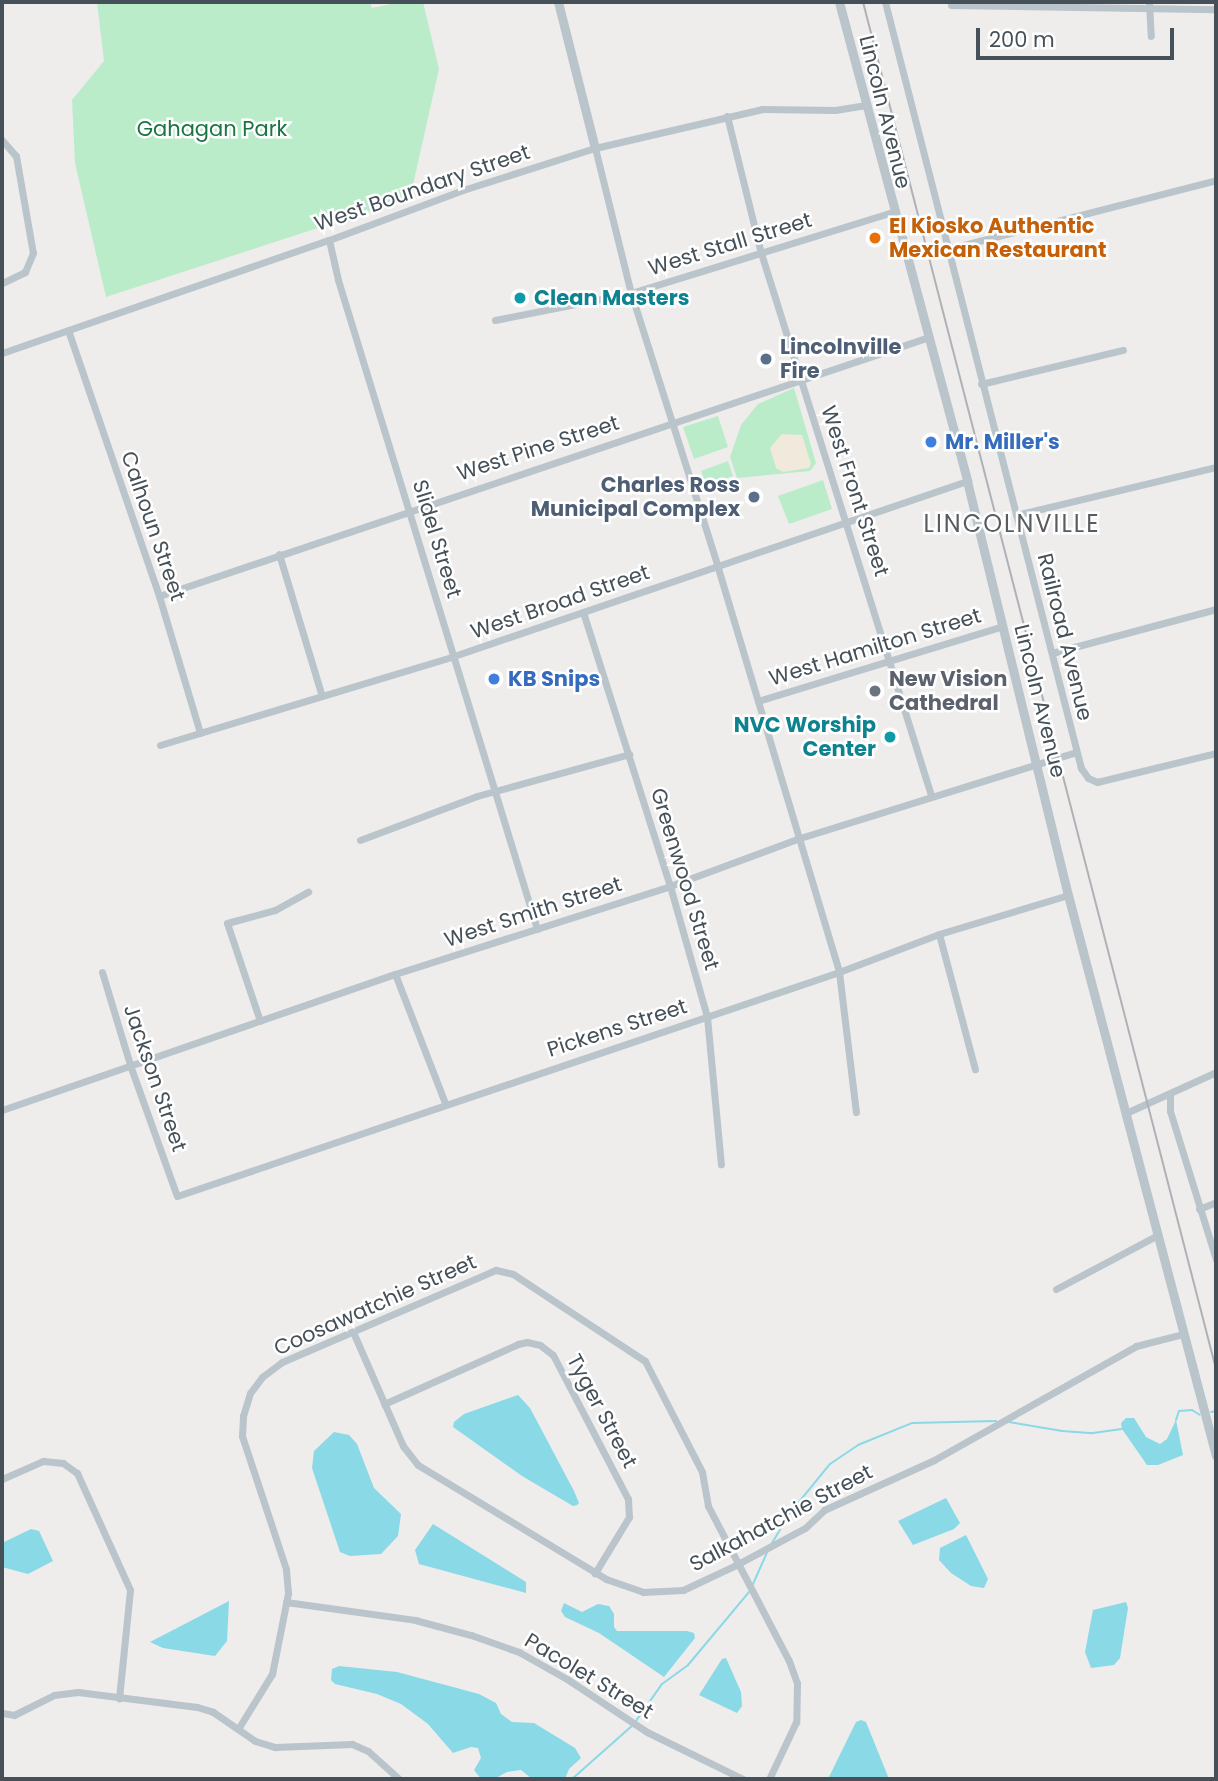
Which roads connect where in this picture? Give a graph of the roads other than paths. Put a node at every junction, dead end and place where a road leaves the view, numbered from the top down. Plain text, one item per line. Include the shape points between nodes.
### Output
1 (558, 2) edge
2 (839, 2) edge
3 (885, 2) edge
4 (1052, 4) edge
5 (951, 5) dead end
6 (1150, 6) edge
7 (1216, 9) edge
8 (1151, 36) dead end
9 (865, 105) junction
10 (727, 116) junction
11 (2, 141) edge
12 (595, 148) junction
13 (1216, 180) edge
14 (892, 212) junction
15 (329, 240) junction
16 (948, 249) junction
17 (761, 253) junction
18 (2, 283) edge
19 (631, 293) junction
20 (495, 320) dead end
21 (68, 330) junction
22 (929, 337) junction
23 (1123, 349) dead end
24 (2, 353) edge
25 (801, 380) junction
26 (981, 384) junction
27 (672, 422) junction
28 (1216, 467) edge
29 (967, 481) junction
30 (410, 509) junction
31 (1016, 515) junction
32 (848, 522) junction
33 (279, 554) junction
34 (718, 568) junction
35 (159, 596) junction
36 (1216, 609) edge
37 (583, 612) junction
38 (1003, 626) junction
39 (1052, 653) junction
40 (454, 656) junction
41 (890, 663) junction
42 (322, 696) junction
43 (758, 701) junction
44 (200, 733) junction
45 (160, 745) dead end
46 (1076, 752) junction
47 (1216, 753) edge
48 (629, 754) junction
49 (1038, 761) junction
50 (495, 792) junction
51 (931, 795) junction
52 (800, 838) junction
53 (360, 840) dead end
54 (670, 886) junction
55 (308, 892) dead end
56 (1068, 895) junction
57 (537, 929) junction
58 (939, 934) junction
59 (102, 972) dead end
60 (839, 972) junction
61 (395, 974) junction
62 (707, 1017) junction
63 (260, 1021) junction
64 (130, 1065) junction
65 (975, 1069) dead end
66 (1216, 1072) edge
67 (1170, 1094) junction
68 (445, 1104) junction
69 (2, 1110) edge
70 (856, 1112) dead end
71 (1126, 1113) junction
72 (721, 1164) dead end
73 (177, 1196) joint
74 (1216, 1202) edge
75 (1199, 1209) junction
76 (1158, 1235) junction
77 (1216, 1260) edge
78 (1056, 1289) dead end
79 (353, 1332) junction
80 (1183, 1335) junction
81 (384, 1404) junction
82 (1216, 1456) edge
83 (2, 1479) edge
84 (738, 1564) junction
85 (595, 1573) junction
86 (286, 1602) junction
87 (119, 1698) junction
88 (2, 1713) edge
89 (238, 1729) junction
90 (399, 1779) edge
91 (743, 1779) edge
92 (769, 1779) edge

1 - 12 street
2 - 9 street, Lincoln Avenue
3 - 16 street, Railroad Avenue
4 - 5 street
4 - 6 street
6 - 7 street
6 - 8 street
9 - 10 street, West Boundary Street via 835,110 763,109
9 - 14 street, Lincoln Avenue
10 - 12 street, West Boundary Street
10 - 17 street, West Front Street
11 - 18 street via 16,156 33,254 24,272
12 - 15 street, West Boundary Street
12 - 19 street
13 - 16 street
14 - 17 street, West Stall Street
14 - 22 street, Lincoln Avenue
15 - 21 street, West Boundary Street
15 - 30 street, Slidel Street
16 - 26 street, Railroad Avenue
17 - 19 street, West Stall Street
17 - 25 street, West Front Street
19 - 20 street, West Stall Street
19 - 27 street
21 - 24 street, West Boundary Street
21 - 35 street, Calhoun Street
22 - 25 street, West Pine Street
22 - 29 street, Lincoln Avenue
23 - 26 street
25 - 27 street, West Pine Street
25 - 32 street, West Front Street
26 - 31 street, Railroad Avenue
27 - 30 street, West Pine Street
27 - 34 street
28 - 31 street
29 - 32 street, West Broad Street
29 - 38 street, Lincoln Avenue
30 - 33 street, West Pine Street
30 - 40 street, Slidel Street
31 - 39 street, Railroad Avenue
32 - 34 street, West Broad Street
32 - 41 street, West Front Street
33 - 35 street, West Pine Street
33 - 42 street
34 - 37 street, West Broad Street
34 - 43 street
35 - 44 street, Calhoun Street
36 - 39 street
37 - 40 street, West Broad Street
37 - 48 street, Greenwood Street
38 - 41 street, West Hamilton Street
38 - 49 street, Lincoln Avenue
39 - 46 street, Railroad Avenue
40 - 42 street, West Broad Street
40 - 50 street, Slidel Street
41 - 43 street, West Hamilton Street
41 - 51 street, West Front Street
42 - 44 street, West Broad Street
43 - 52 street
44 - 45 street, West Broad Street
46 - 47 street, Railroad Avenue via 1081,768 1097,782
46 - 49 street, West Smith Street
48 - 50 street
48 - 54 street, Greenwood Street
49 - 51 street, West Smith Street
49 - 56 street, Lincoln Avenue
50 - 53 street
50 - 57 street, Slidel Street
51 - 52 street, West Smith Street
52 - 54 street, West Smith Street
52 - 60 street
54 - 57 street, West Smith Street
54 - 62 street, Greenwood Street
55 - 63 street via 275,910 227,923
56 - 58 street, Pickens Street
56 - 71 street, Lincoln Avenue
57 - 61 street, West Smith Street
58 - 60 street, Pickens Street
58 - 65 street
59 - 64 street, Jackson Street
60 - 62 street, Pickens Street
60 - 70 street
61 - 63 street, West Smith Street
61 - 68 street
62 - 68 street, Pickens Street
62 - 72 street, Greenwood Street
63 - 64 street, West Smith Street
64 - 69 street, West Smith Street
64 - 73 street, Jackson Street
66 - 67 street
67 - 71 street
67 - 75 street via 1170,1111
68 - 73 street, Pickens Street
71 - 76 street, Lincoln Avenue
74 - 75 street
75 - 77 street
76 - 78 street
76 - 80 street, Lincoln Avenue
79 - 81 street, Salkahatchie Street
79 - 84 street, Coosawatchie Street via 496,1270 513,1274 645,1361 702,1472 708,1506
79 - 86 street, Coosawatchie Street via 282,1362 262,1377 250,1393 243,1416 247,1456 286,1569
80 - 82 street, Lincoln Avenue
80 - 84 street, Salkahatchie Street via 1136,1346 934,1460 824,1510 805,1528
81 - 85 street, Salkahatchie Street via 403,1446 418,1465
81 - 85 street, Tyger Street via 527,1342 553,1355 628,1499 629,1517
83 - 87 street via 43,1461 63,1463 77,1473 130,1590
84 - 85 street, Salkahatchie Street via 683,1590 643,1592
84 - 92 street, Coosawatchie Street via 797,1683 796,1722
86 - 89 street, Coosawatchie Street via 272,1674
86 - 91 street, Pacolet Street via 415,1620 519,1652 647,1732
87 - 88 street via 78,1692 54,1695 14,1715
87 - 89 street via 197,1707
89 - 90 street via 275,1747 352,1744 368,1751

